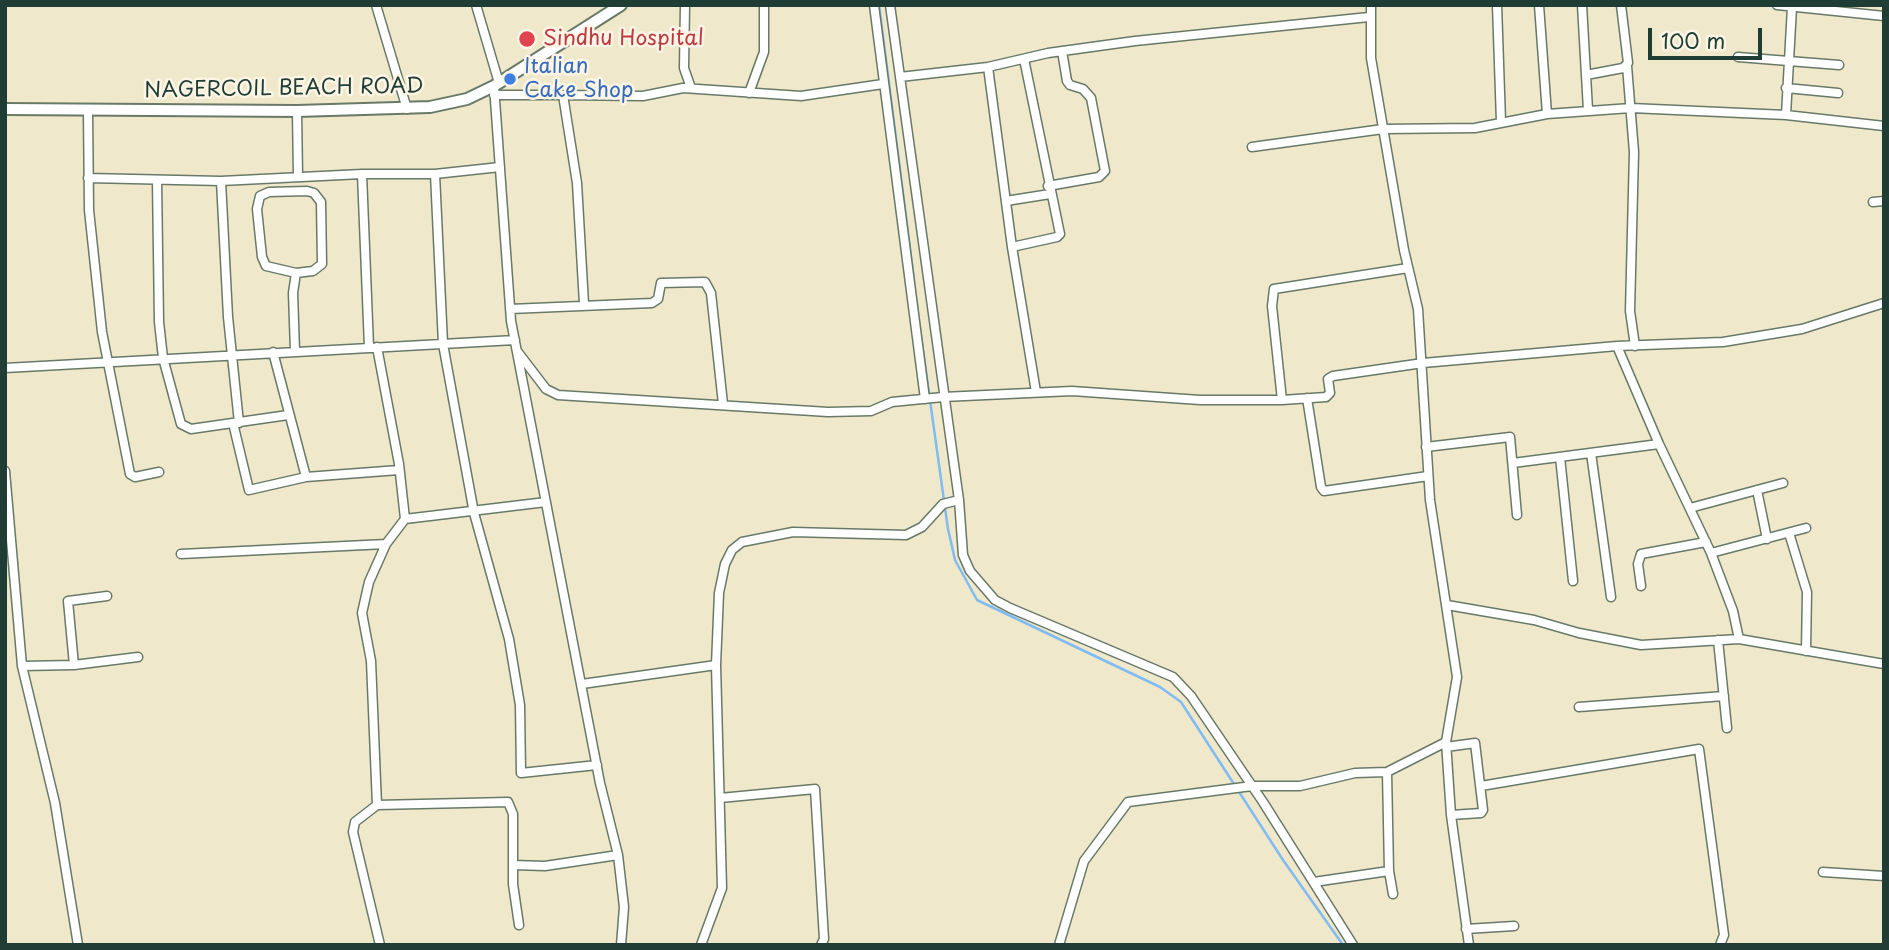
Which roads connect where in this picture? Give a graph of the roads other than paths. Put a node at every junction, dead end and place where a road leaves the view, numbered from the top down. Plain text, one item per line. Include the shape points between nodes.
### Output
1 (376, 5) edge
2 (476, 5) edge
3 (621, 5) edge
4 (685, 5) edge
5 (764, 5) edge
6 (874, 5) edge
7 (890, 5) edge
8 (1371, 5) edge
9 (1497, 5) edge
10 (1539, 5) edge
11 (1582, 5) edge
12 (1621, 5) edge
13 (1777, 5) edge
14 (1792, 7) junction
15 (1884, 16) edge
16 (1369, 18) junction
17 (1062, 51) junction
18 (1738, 57) dead end
19 (1024, 59) junction
20 (1790, 60) junction
21 (1839, 65) dead end
22 (1627, 66) junction
23 (988, 67) junction
24 (1586, 75) junction
25 (901, 77) junction
26 (883, 84) junction
27 (496, 88) junction
28 (691, 88) junction
29 (1786, 88) junction
30 (749, 93) junction
31 (1838, 93) dead end
32 (563, 95) junction
33 (5, 108) edge
34 (1631, 108) junction
35 (407, 109) junction
36 (1588, 110) junction
37 (88, 111) junction
38 (298, 111) junction
39 (1547, 114) junction
40 (1786, 115) junction
41 (1501, 122) junction
42 (1884, 126) edge
43 (1383, 129) junction
44 (1252, 147) dead end
45 (500, 167) junction
46 (362, 174) junction
47 (435, 174) junction
48 (302, 176) junction
49 (88, 178) junction
50 (157, 180) junction
51 (221, 181) junction
52 (1049, 190) junction
53 (307, 191) junction
54 (1006, 201) junction
55 (1884, 201) edge
56 (1873, 202) dead end
57 (1012, 247) junction
58 (1408, 268) junction
59 (296, 272) junction
60 (1884, 303) edge
61 (584, 304) junction
62 (510, 309) junction
63 (515, 340) junction
64 (443, 344) junction
65 (1617, 346) junction
66 (1635, 346) junction
67 (373, 347) junction
68 (295, 351) junction
69 (517, 351) junction
70 (273, 352) junction
71 (231, 355) junction
72 (163, 358) junction
73 (109, 363) junction
74 (1423, 363) junction
75 (5, 368) edge
76 (1036, 392) junction
77 (941, 397) junction
78 (1307, 398) junction
79 (926, 399) junction
80 (1282, 400) junction
81 (723, 404) junction
82 (288, 415) junction
83 (236, 423) junction
84 (1659, 444) junction
85 (1426, 447) junction
86 (1591, 453) junction
87 (1560, 457) junction
88 (1513, 463) junction
89 (399, 470) junction
90 (5, 471) edge
91 (159, 472) dead end
92 (1428, 476) junction
93 (306, 477) junction
94 (1783, 483) dead end
95 (1757, 490) junction
96 (546, 502) junction
97 (951, 502) junction
98 (1690, 508) junction
99 (474, 513) junction
100 (1517, 515) dead end
101 (405, 519) junction
102 (1806, 528) dead end
103 (1789, 533) junction
104 (1767, 539) junction
105 (1706, 542) junction
106 (386, 544) junction
107 (1711, 553) junction
108 (181, 554) dead end
109 (1573, 581) dead end
110 (1641, 586) dead end
111 (107, 596) dead end
112 (1611, 597) dead end
113 (1447, 605) junction
114 (1739, 639) junction
115 (1718, 640) junction
116 (1806, 651) junction
117 (138, 657) dead end
118 (1884, 664) edge
119 (75, 665) junction
120 (716, 665) junction
121 (22, 666) junction
122 (582, 684) junction
123 (1724, 696) junction
124 (1578, 707) dead end
125 (1727, 727) dead end
126 (1446, 744) junction
127 (597, 765) junction
128 (1387, 772) junction
129 (1252, 786) junction
130 (1481, 786) junction
131 (720, 798) junction
132 (377, 805) junction
133 (1451, 815) junction
134 (618, 855) junction
135 (513, 865) junction
136 (1389, 871) junction
137 (1823, 872) dead end
138 (1884, 876) edge
139 (1314, 882) junction
140 (1394, 894) dead end
141 (519, 925) dead end
142 (1514, 926) dead end
143 (1466, 929) junction
144 (78, 945) edge
145 (380, 945) edge
146 (621, 945) edge
147 (701, 945) edge
148 (821, 945) edge
149 (1059, 945) edge
150 (1353, 945) edge
151 (1469, 945) edge
152 (1720, 945) edge

1 - 35 street
2 - 27 street
3 - 27 main road, NAGERCOIL BEACH ROAD
4 - 28 street via 684,68
5 - 30 street via 763,60
6 - 26 street
7 - 25 street
8 - 16 street
9 - 41 street
10 - 39 street
11 - 24 street
12 - 22 street
13 - 14 street
14 - 15 street
14 - 20 street
16 - 17 street
16 - 43 street
17 - 19 street
17 - 52 street via 1070,85 1091,98 1105,171 1099,177
18 - 20 street
19 - 23 street
19 - 52 street
20 - 21 street
20 - 29 street
22 - 24 street
22 - 34 street
23 - 25 street
23 - 54 street
24 - 36 street
25 - 77 street
26 - 30 street via 801,96
26 - 79 street
27 - 32 street
27 - 35 main road, NAGERCOIL BEACH ROAD via 467,99
27 - 45 street
28 - 30 street
28 - 32 street via 643,96
29 - 31 street
29 - 40 street
32 - 61 street via 577,183
33 - 37 main road, NAGERCOIL BEACH ROAD
34 - 36 street
34 - 40 street
34 - 66 street via 1635,185 1630,312
35 - 38 main road, NAGERCOIL BEACH ROAD
36 - 39 street
37 - 38 main road, NAGERCOIL BEACH ROAD
37 - 49 street
38 - 48 street
39 - 41 street
40 - 42 street
41 - 43 street via 1459,129
43 - 44 street
43 - 58 street
45 - 47 street
45 - 62 street
46 - 47 street
46 - 48 street
46 - 67 street
47 - 64 street
48 - 51 street
48 - 53 street
49 - 50 street
49 - 73 street
50 - 51 street
50 - 72 street
51 - 71 street
52 - 54 street
52 - 57 street via 1059,236
53 - 59 street via 321,202 324,257 320,267
53 - 59 street via 263,193 258,200 263,263
54 - 57 street
55 - 56 street
57 - 76 street
58 - 74 street
58 - 80 street via 1274,289
59 - 68 street
60 - 66 street via 1802,329 1723,342
61 - 62 street
61 - 81 street via 652,303 666,281 708,284
62 - 63 street
63 - 64 street
63 - 69 street
64 - 67 street
64 - 99 street
65 - 66 street
65 - 74 street
65 - 84 street
67 - 68 street
67 - 89 street
68 - 70 street
69 - 81 street via 553,394
69 - 96 street
70 - 71 street
70 - 82 street
71 - 72 street
71 - 83 street
72 - 73 street
72 - 83 street via 183,426
73 - 75 street
73 - 91 street via 130,475
74 - 78 street via 1331,376 1328,396
74 - 85 street
76 - 77 street
76 - 80 street
77 - 79 street
77 - 97 street
78 - 80 street
78 - 92 street via 1322,490
79 - 81 street via 892,402 871,411
82 - 83 street
82 - 93 street
83 - 93 street via 249,490
84 - 86 street
84 - 98 street
85 - 88 street via 1510,437
85 - 92 street
86 - 87 street
86 - 112 street
87 - 88 street
87 - 109 street
88 - 100 street
89 - 93 street
89 - 101 street
90 - 121 street
92 - 113 street
94 - 95 street
95 - 98 street
95 - 104 street
96 - 99 street
96 - 122 street
97 - 120 street via 906,535 793,533 742,542 725,564
97 - 129 street via 963,555 980,586 1010,608 1173,677
98 - 105 street
99 - 101 street
99 - 127 street via 509,639 520,705 522,773
101 - 106 street
102 - 103 street
103 - 104 street
103 - 116 street via 1809,607
104 - 107 street
105 - 107 street
105 - 110 street via 1640,554
106 - 108 street
106 - 132 street via 369,582 362,613 371,661
107 - 114 street
111 - 119 street via 68,601
113 - 115 street via 1641,645
113 - 126 street via 1457,677
114 - 115 street
114 - 116 street
115 - 123 street
116 - 118 street
117 - 119 street
119 - 121 street
120 - 122 street
120 - 131 street
121 - 144 street via 55,803
122 - 127 street
123 - 124 street
123 - 125 street
126 - 128 street
126 - 130 street via 1475,743
126 - 133 street
127 - 134 street
128 - 129 street via 1354,773 1300,786
128 - 136 street
129 - 139 street
129 - 149 street via 1152,797 1122,806 1084,861
130 - 133 street via 1482,813
130 - 152 street via 1699,749 1724,935
131 - 147 street via 722,888
131 - 148 street via 815,789
132 - 135 street via 508,802 513,814
132 - 145 street via 355,822 353,832
133 - 143 street
134 - 135 street via 545,866
134 - 146 street via 624,907
135 - 141 street
136 - 139 street
136 - 140 street
137 - 138 street
139 - 150 street
142 - 143 street
143 - 151 street

